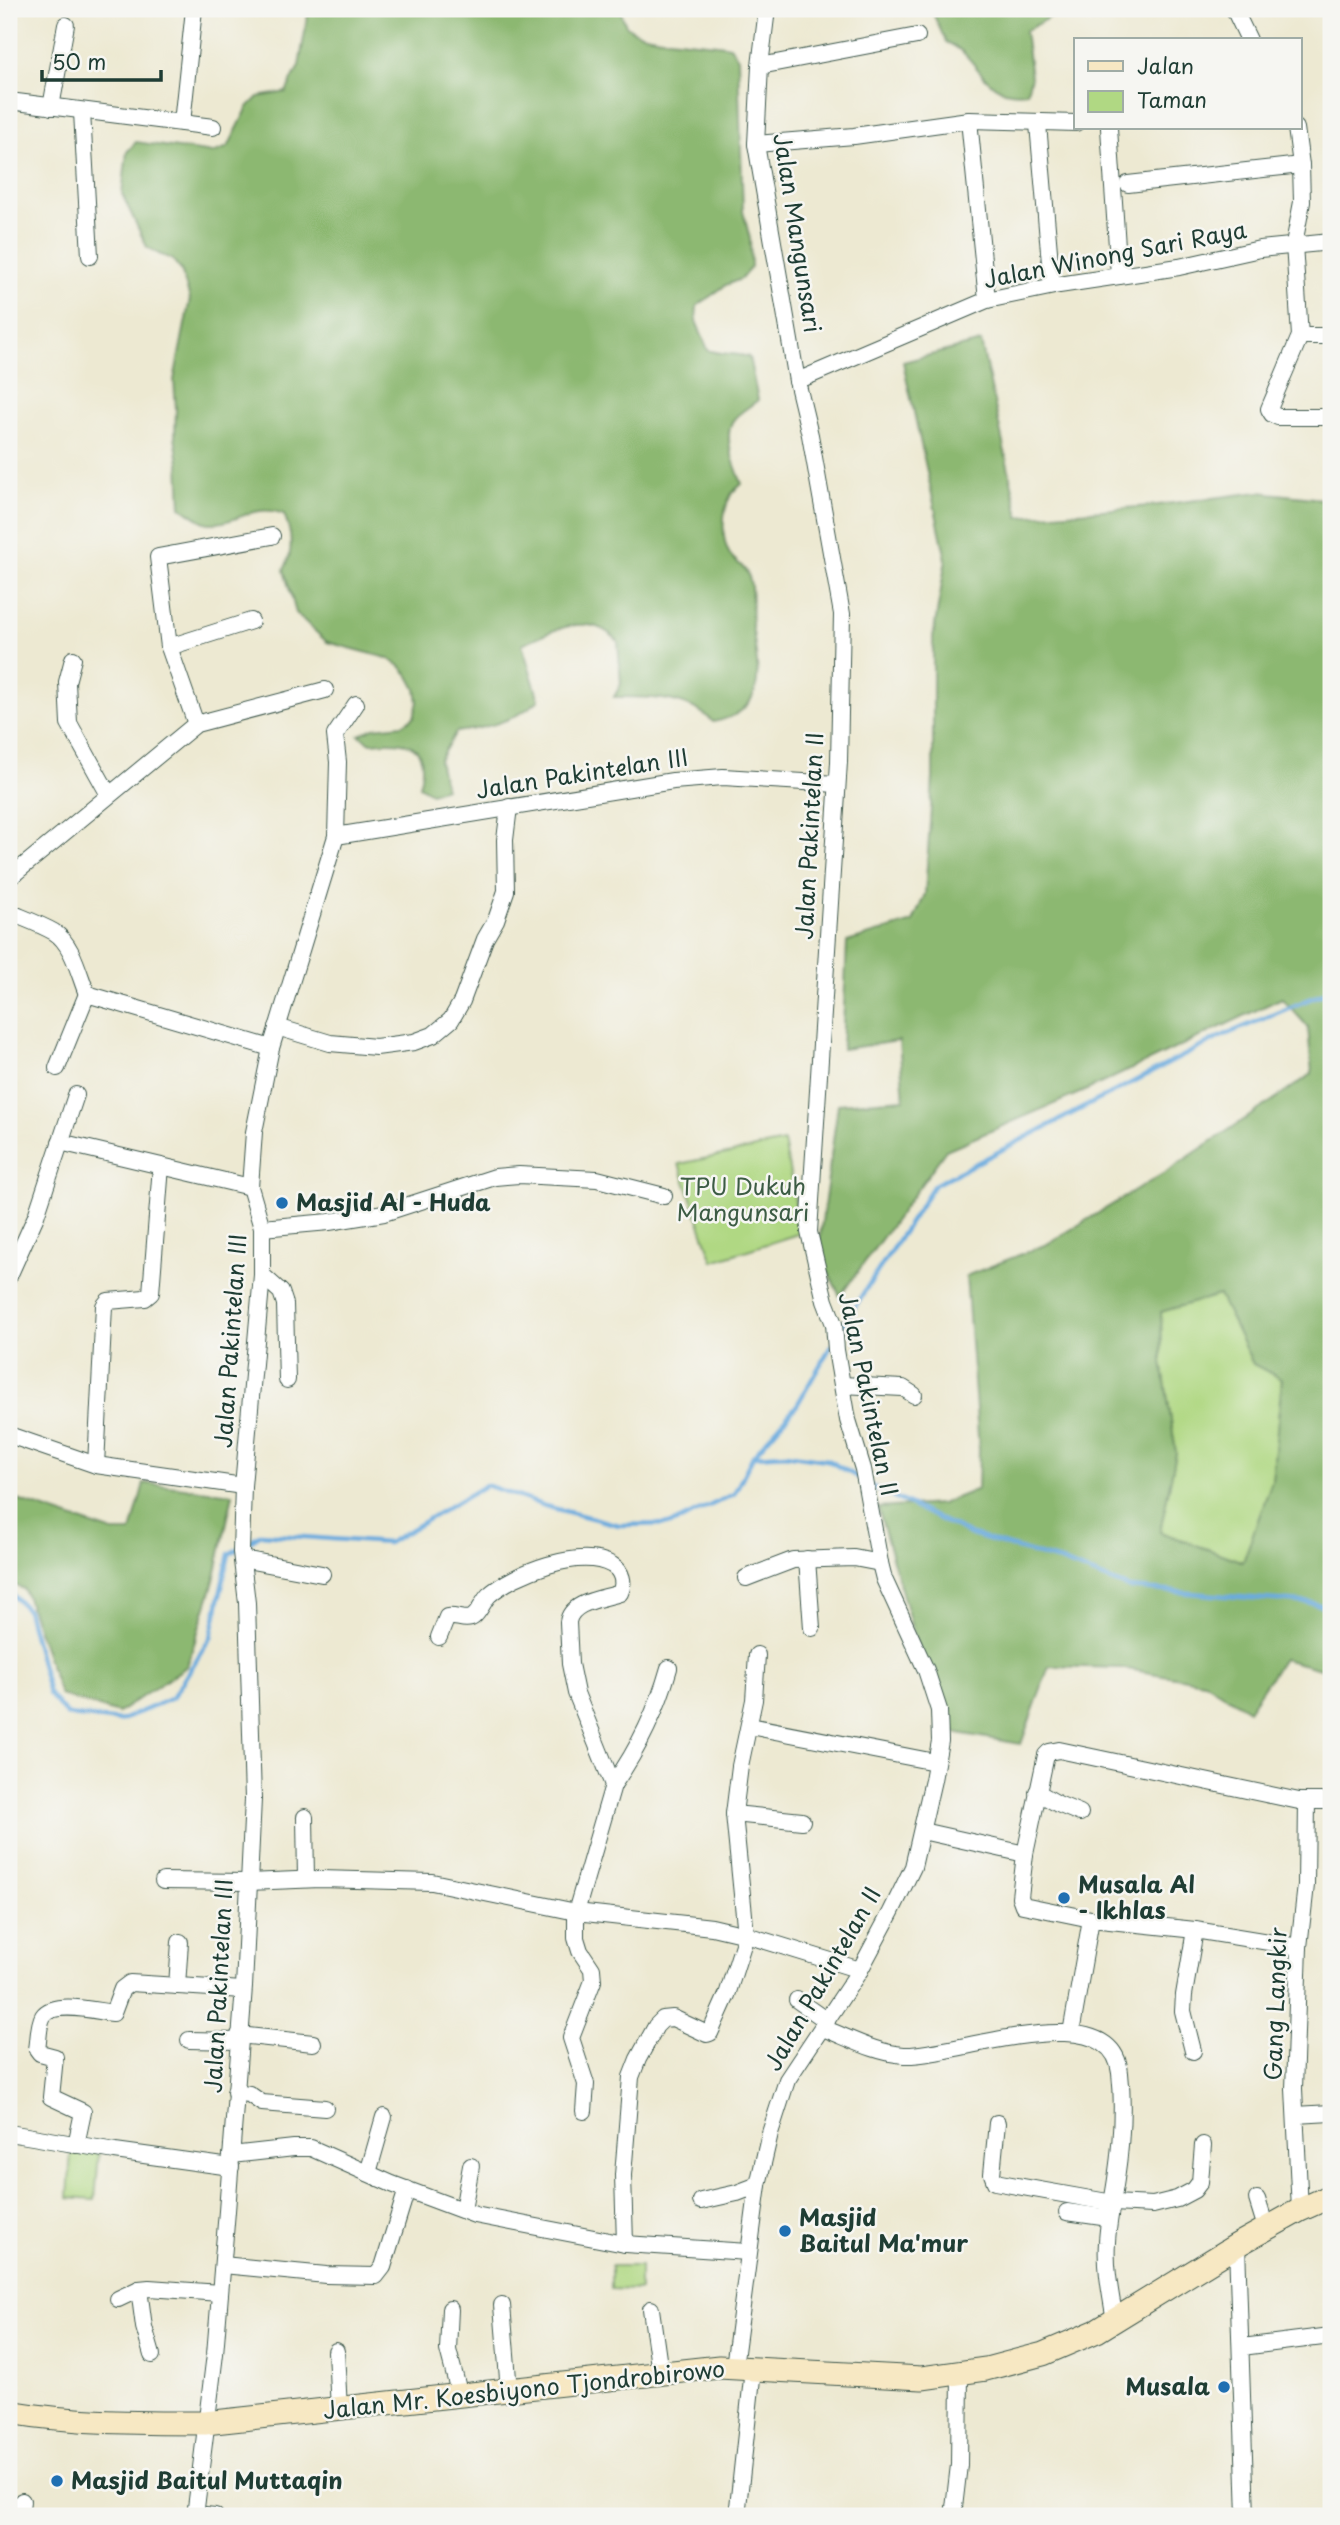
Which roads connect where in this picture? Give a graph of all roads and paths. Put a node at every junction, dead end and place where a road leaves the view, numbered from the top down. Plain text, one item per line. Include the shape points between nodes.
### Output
1 (194, 9) edge
2 (766, 9) edge
3 (1234, 9) edge
4 (66, 25) dead end
5 (917, 36) dead end
6 (1248, 38) edge
7 (760, 66) junction
8 (9, 101) edge
9 (51, 107) junction
10 (82, 112) junction
11 (969, 120) junction
12 (182, 123) junction
13 (1074, 123) edge
14 (1038, 124) junction
15 (213, 127) dead end
16 (1109, 130) edge
17 (1296, 130) edge
18 (756, 144) junction
19 (1301, 165) junction
20 (1128, 184) dead end
21 (1331, 242) edge
22 (1294, 244) junction
23 (90, 256) dead end
24 (1119, 276) junction
25 (1052, 286) junction
26 (987, 300) junction
27 (1300, 336) junction
28 (1331, 336) edge
29 (797, 381) junction
30 (1331, 417) edge
31 (272, 536) dead end
32 (251, 621) dead end
33 (169, 647) junction
34 (73, 659) dead end
35 (325, 690) dead end
36 (355, 704) dead end
37 (196, 724) junction
38 (837, 784) junction
39 (109, 795) junction
40 (509, 807) junction
41 (336, 836) junction
42 (9, 878) edge
43 (9, 912) edge
44 (87, 994) junction
45 (277, 1027) junction
46 (271, 1048) junction
47 (57, 1068) dead end
48 (76, 1095) dead end
49 (60, 1142) junction
50 (161, 1166) junction
51 (250, 1187) junction
52 (664, 1196) dead end
53 (262, 1228) junction
54 (262, 1275) junction
55 (9, 1276) edge
56 (287, 1380) dead end
57 (842, 1385) junction
58 (914, 1395) dead end
59 (9, 1435) edge
60 (96, 1465) junction
61 (243, 1486) junction
62 (241, 1555) junction
63 (807, 1559) junction
64 (880, 1563) junction
65 (322, 1574) dead end
66 (746, 1578) dead end
67 (812, 1628) dead end
68 (439, 1637) dead end
69 (757, 1655) dead end
70 (669, 1668) dead end
71 (750, 1726) junction
72 (935, 1762) junction
73 (613, 1785) junction
74 (1037, 1792) junction
75 (1307, 1801) junction
76 (1331, 1801) edge
77 (1080, 1813) dead end
78 (734, 1814) junction
79 (306, 1817) dead end
80 (802, 1821) dead end
81 (922, 1831) junction
82 (1025, 1854) junction
83 (306, 1879) junction
84 (163, 1881) dead end
85 (248, 1882) junction
86 (576, 1912) junction
87 (1091, 1919) junction
88 (1195, 1930) junction
89 (746, 1935) junction
90 (180, 1942) dead end
91 (1299, 1947) junction
92 (860, 1970) junction
93 (177, 1986) junction
94 (243, 1990) junction
95 (797, 2000) dead end
96 (825, 2024) junction
97 (1071, 2033) junction
98 (239, 2038) junction
99 (189, 2040) dead end
100 (313, 2043) dead end
101 (1193, 2051) dead end
102 (235, 2092) junction
103 (326, 2108) dead end
104 (584, 2111) dead end
105 (1331, 2113) edge
106 (1296, 2116) junction
107 (384, 2117) dead end
108 (997, 2123) dead end
109 (9, 2133) edge
110 (76, 2145) junction
111 (1203, 2145) dead end
112 (231, 2161) junction
113 (471, 2166) dead end
114 (368, 2173) junction
115 (758, 2185) junction
116 (407, 2189) junction
117 (1331, 2196) edge
118 (1258, 2199) dead end
119 (701, 2202) dead end
120 (463, 2210) junction
121 (1300, 2210) junction
122 (1111, 2211) junction
123 (1067, 2212) dead end
124 (1266, 2228) junction
125 (625, 2244) junction
126 (1237, 2245) junction
127 (748, 2252) junction
128 (223, 2265) junction
129 (139, 2289) junction
130 (220, 2294) junction
131 (118, 2299) dead end
132 (502, 2305) dead end
133 (450, 2309) dead end
134 (651, 2309) dead end
135 (1115, 2321) junction
136 (1331, 2336) edge
137 (1242, 2347) junction
138 (335, 2351) dead end
139 (152, 2355) dead end
140 (743, 2368) junction
141 (660, 2373) junction
142 (960, 2374) junction
143 (509, 2390) junction
144 (460, 2396) junction
145 (339, 2410) junction
146 (9, 2412) edge
147 (205, 2423) junction
148 (195, 2515) edge
149 (215, 2516) edge
150 (737, 2516) edge
151 (953, 2516) edge
152 (1246, 2516) edge

1 - 12 street
2 - 7 street, Jalan Mangunsari
3 - 6 street
4 - 9 street
5 - 7 street
7 - 18 street, Jalan Mangunsari
8 - 9 street
9 - 10 street
10 - 12 street
10 - 23 street
11 - 14 street
11 - 18 street
11 - 26 street
12 - 15 street
13 - 14 street
14 - 25 street
16 - 24 street
17 - 19 street
18 - 29 street, Jalan Mangunsari
19 - 20 street
19 - 22 street via 1302,202
21 - 22 street, Jalan Winong Sari Raya
22 - 24 street, Jalan Winong Sari Raya
22 - 27 street
24 - 25 street, Jalan Winong Sari Raya
25 - 26 street, Jalan Winong Sari Raya
26 - 29 street, Jalan Winong Sari Raya
27 - 28 street
27 - 30 street via 1269,409 1279,417
29 - 38 street, Jalan Pakintelan II via 842,614
31 - 33 street via 158,557
32 - 33 street
33 - 37 street
34 - 39 street via 67,682 69,723
35 - 37 street
36 - 41 street, Jalan Pakintelan III via 335,735
37 - 39 street
38 - 40 street, Jalan Pakintelan III via 723,777
38 - 57 street, Jalan Pakintelan II via 809,1232 834,1324
39 - 42 street
40 - 41 street, Jalan Pakintelan III
40 - 45 street via 506,891 451,1020 433,1035 414,1042 376,1047 331,1043
41 - 45 street, Jalan Pakintelan III
43 - 44 street via 63,940
44 - 46 street
44 - 47 street
45 - 46 street, Jalan Pakintelan III
46 - 51 street, Jalan Pakintelan III via 254,1132
48 - 49 street
49 - 50 street
49 - 55 street via 36,1216
50 - 51 street
50 - 60 street via 151,1293 145,1298 108,1301 104,1306
51 - 53 street, Jalan Pakintelan III
52 - 53 street via 597,1179 519,1175 495,1177 383,1213
53 - 54 street, Jalan Pakintelan III
54 - 56 street via 281,1292 285,1304
54 - 61 street, Jalan Pakintelan III
57 - 58 street via 903,1388
57 - 64 street, Jalan Pakintelan II
59 - 60 street
60 - 61 street
61 - 62 street, Jalan Pakintelan III
62 - 65 street
62 - 85 street, Jalan Pakintelan III via 251,1685 253,1799
63 - 64 street via 855,1558
63 - 66 street via 784,1562
63 - 67 street
64 - 72 street, Jalan Pakintelan II via 939,1710
68 - 73 street via 447,1617 472,1618 488,1597 531,1570 582,1560 614,1566 623,1583 620,1593 578,1607 568,1622 576,1693
69 - 71 street
70 - 73 street via 650,1724
71 - 72 street
71 - 78 street
72 - 81 street, Jalan Pakintelan II
73 - 86 street
74 - 75 street via 1046,1755 1059,1751
74 - 77 street
74 - 82 street
75 - 76 street
75 - 91 street, Gang Langkir via 1306,1885
78 - 80 street
78 - 89 street
79 - 83 street
81 - 82 street
81 - 92 street, Jalan Pakintelan II via 913,1867
82 - 87 street via 1023,1905
83 - 85 street
83 - 86 street via 432,1882
84 - 85 street
85 - 94 street, Jalan Pakintelan III
86 - 89 street
86 - 104 street via 576,1938 593,1981 570,2038 586,2084
87 - 88 street
87 - 97 street
88 - 91 street
88 - 101 street via 1183,2003
89 - 92 street
89 - 125 street via 727,1995 708,2034 673,2018 663,2019 638,2059 631,2077 623,2175
90 - 93 street
91 - 106 street, Gang Langkir
92 - 96 street, Jalan Pakintelan II
93 - 94 street
93 - 110 street via 130,1983 122,1989 113,2013 65,2007 51,2010 41,2019 37,2049 55,2060 50,2095 83,2112
94 - 98 street, Jalan Pakintelan III
95 - 96 street
96 - 97 street via 884,2052 906,2055 1013,2037
96 - 115 street, Jalan Pakintelan II via 787,2080
97 - 122 street via 1099,2040 1113,2052 1120,2070 1121,2119
98 - 99 street
98 - 100 street
98 - 102 street, Jalan Pakintelan III
102 - 103 street via 262,2103
102 - 112 street, Jalan Pakintelan III
105 - 106 street
106 - 121 street, Gang Langkir
107 - 114 street
108 - 122 street via 995,2182
109 - 110 street
110 - 112 street
111 - 122 street via 1200,2182 1189,2194
112 - 114 street via 311,2148
112 - 128 street, Jalan Pakintelan III
113 - 120 street
114 - 116 street
115 - 119 street
115 - 127 street, Jalan Pakintelan II
116 - 120 street
116 - 128 street via 383,2267 376,2276
117 - 121 main road, Jalan Mr. Koesbiyono Tjondrobirowo
118 - 124 street
120 - 125 street
121 - 124 main road, Jalan Mr. Koesbiyono Tjondrobirowo
122 - 123 street
122 - 135 street via 1107,2263
124 - 126 main road, Jalan Mr. Koesbiyono Tjondrobirowo
125 - 127 street
126 - 135 main road, Jalan Mr. Koesbiyono Tjondrobirowo
126 - 137 street
127 - 140 street, Jalan Pakintelan II
128 - 130 street, Jalan Pakintelan III
129 - 130 street
129 - 131 street
129 - 139 street
130 - 147 street, Jalan Pakintelan III
132 - 143 street
133 - 144 street via 448,2350
134 - 141 street
135 - 142 main road, Jalan Mr. Koesbiyono Tjondrobirowo via 1042,2354
136 - 137 street
137 - 152 street
138 - 145 street
140 - 141 main road, Jalan Mr. Koesbiyono Tjondrobirowo
140 - 142 main road, Jalan Mr. Koesbiyono Tjondrobirowo via 911,2378
140 - 150 street
141 - 143 main road, Jalan Mr. Koesbiyono Tjondrobirowo
142 - 151 street
143 - 144 main road, Jalan Mr. Koesbiyono Tjondrobirowo
144 - 145 main road, Jalan Mr. Koesbiyono Tjondrobirowo
145 - 147 main road, Jalan Mr. Koesbiyono Tjondrobirowo
146 - 147 main road, Jalan Mr. Koesbiyono Tjondrobirowo via 58,2419
147 - 148 street, Jalan Pakintelan III
148 - 149 street

